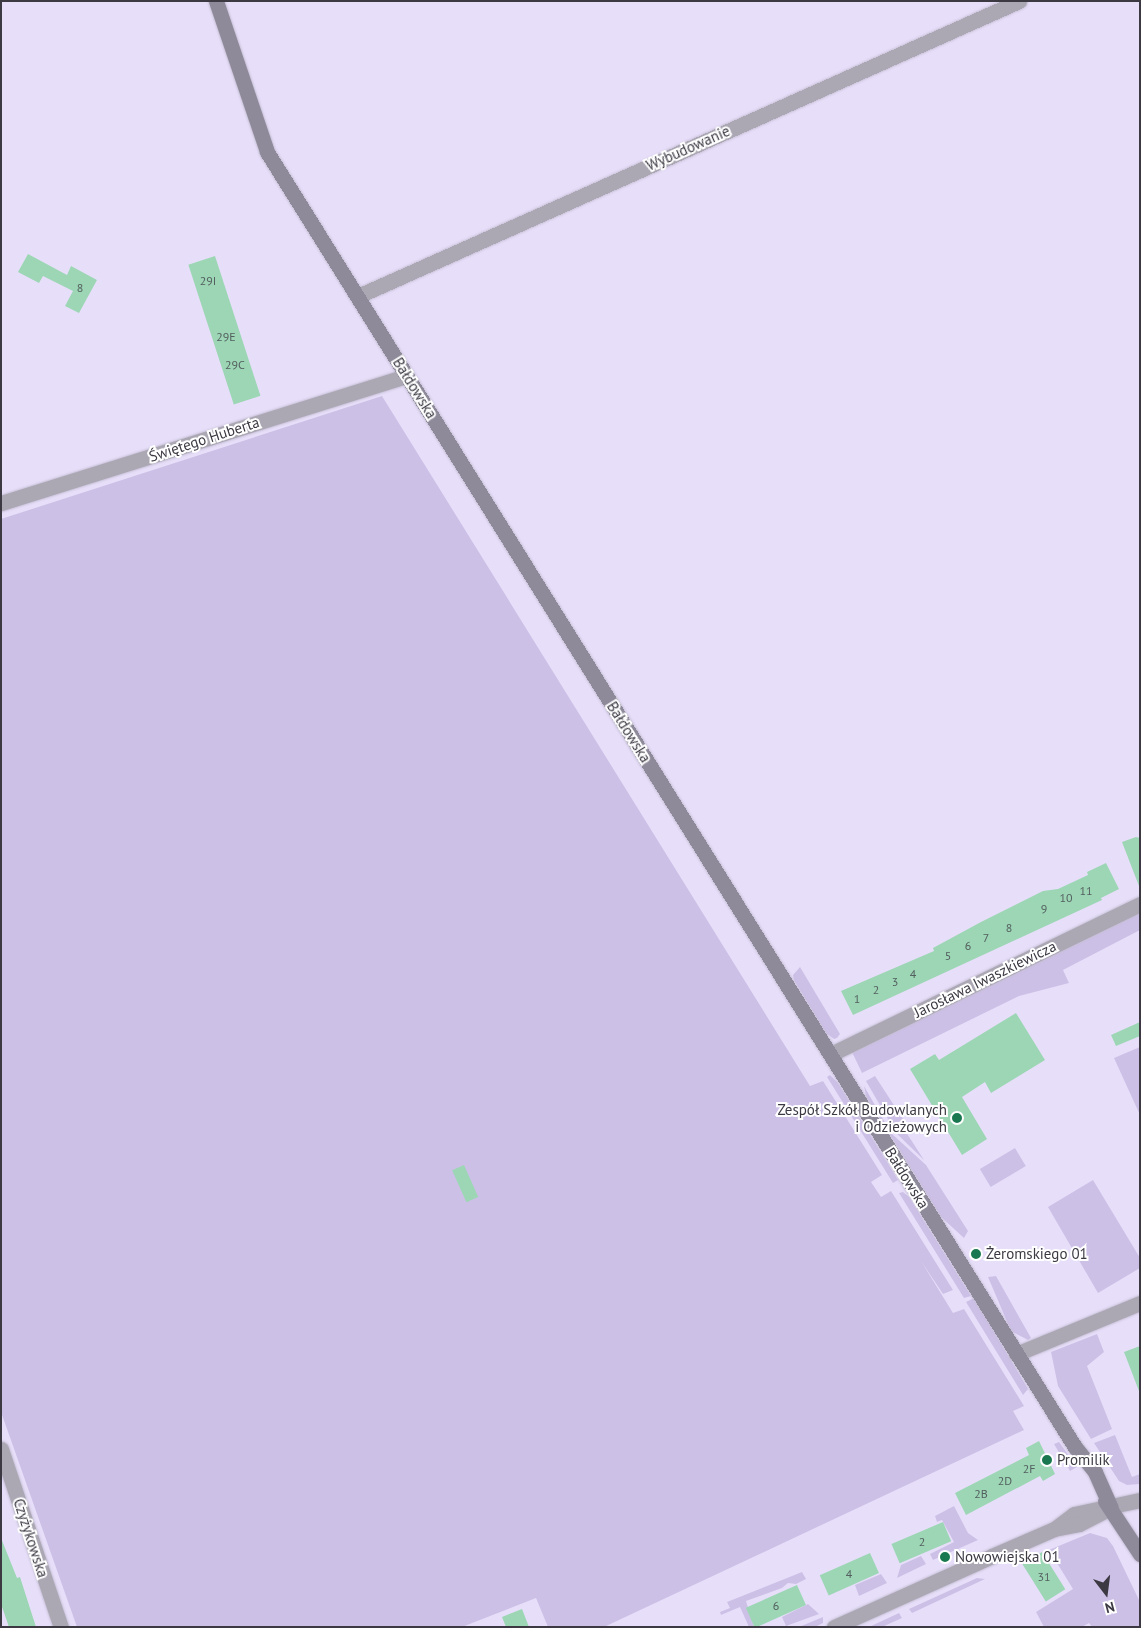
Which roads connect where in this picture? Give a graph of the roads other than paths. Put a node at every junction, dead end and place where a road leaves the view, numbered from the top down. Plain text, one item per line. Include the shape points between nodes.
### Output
1 (216, 1) edge
2 (1019, 1) edge
3 (358, 296) junction
4 (407, 376) junction
5 (1, 503) edge
6 (1140, 904) edge
7 (830, 1054) junction
8 (1140, 1303) edge
9 (1016, 1354) junction
10 (1, 1449) edge
11 (1140, 1500) edge
12 (1111, 1508) junction
13 (1140, 1554) edge
14 (61, 1627) edge
15 (834, 1627) edge

1 - 3 street, Bałdowska via 267,152
2 - 3 street, Wybudowanie
3 - 4 street, Bałdowska
4 - 5 street, Świętego Huberta
4 - 7 street, Bałdowska
6 - 7 street, Jarosława Iwaszkiewicza
7 - 9 street, Bałdowska
8 - 9 street
9 - 12 street, Bałdowska via 1075,1447 1087,1476
10 - 14 street, Czyżykowska
11 - 12 street
12 - 13 street, Bałdowska
12 - 15 street via 1079,1524 1054,1529

